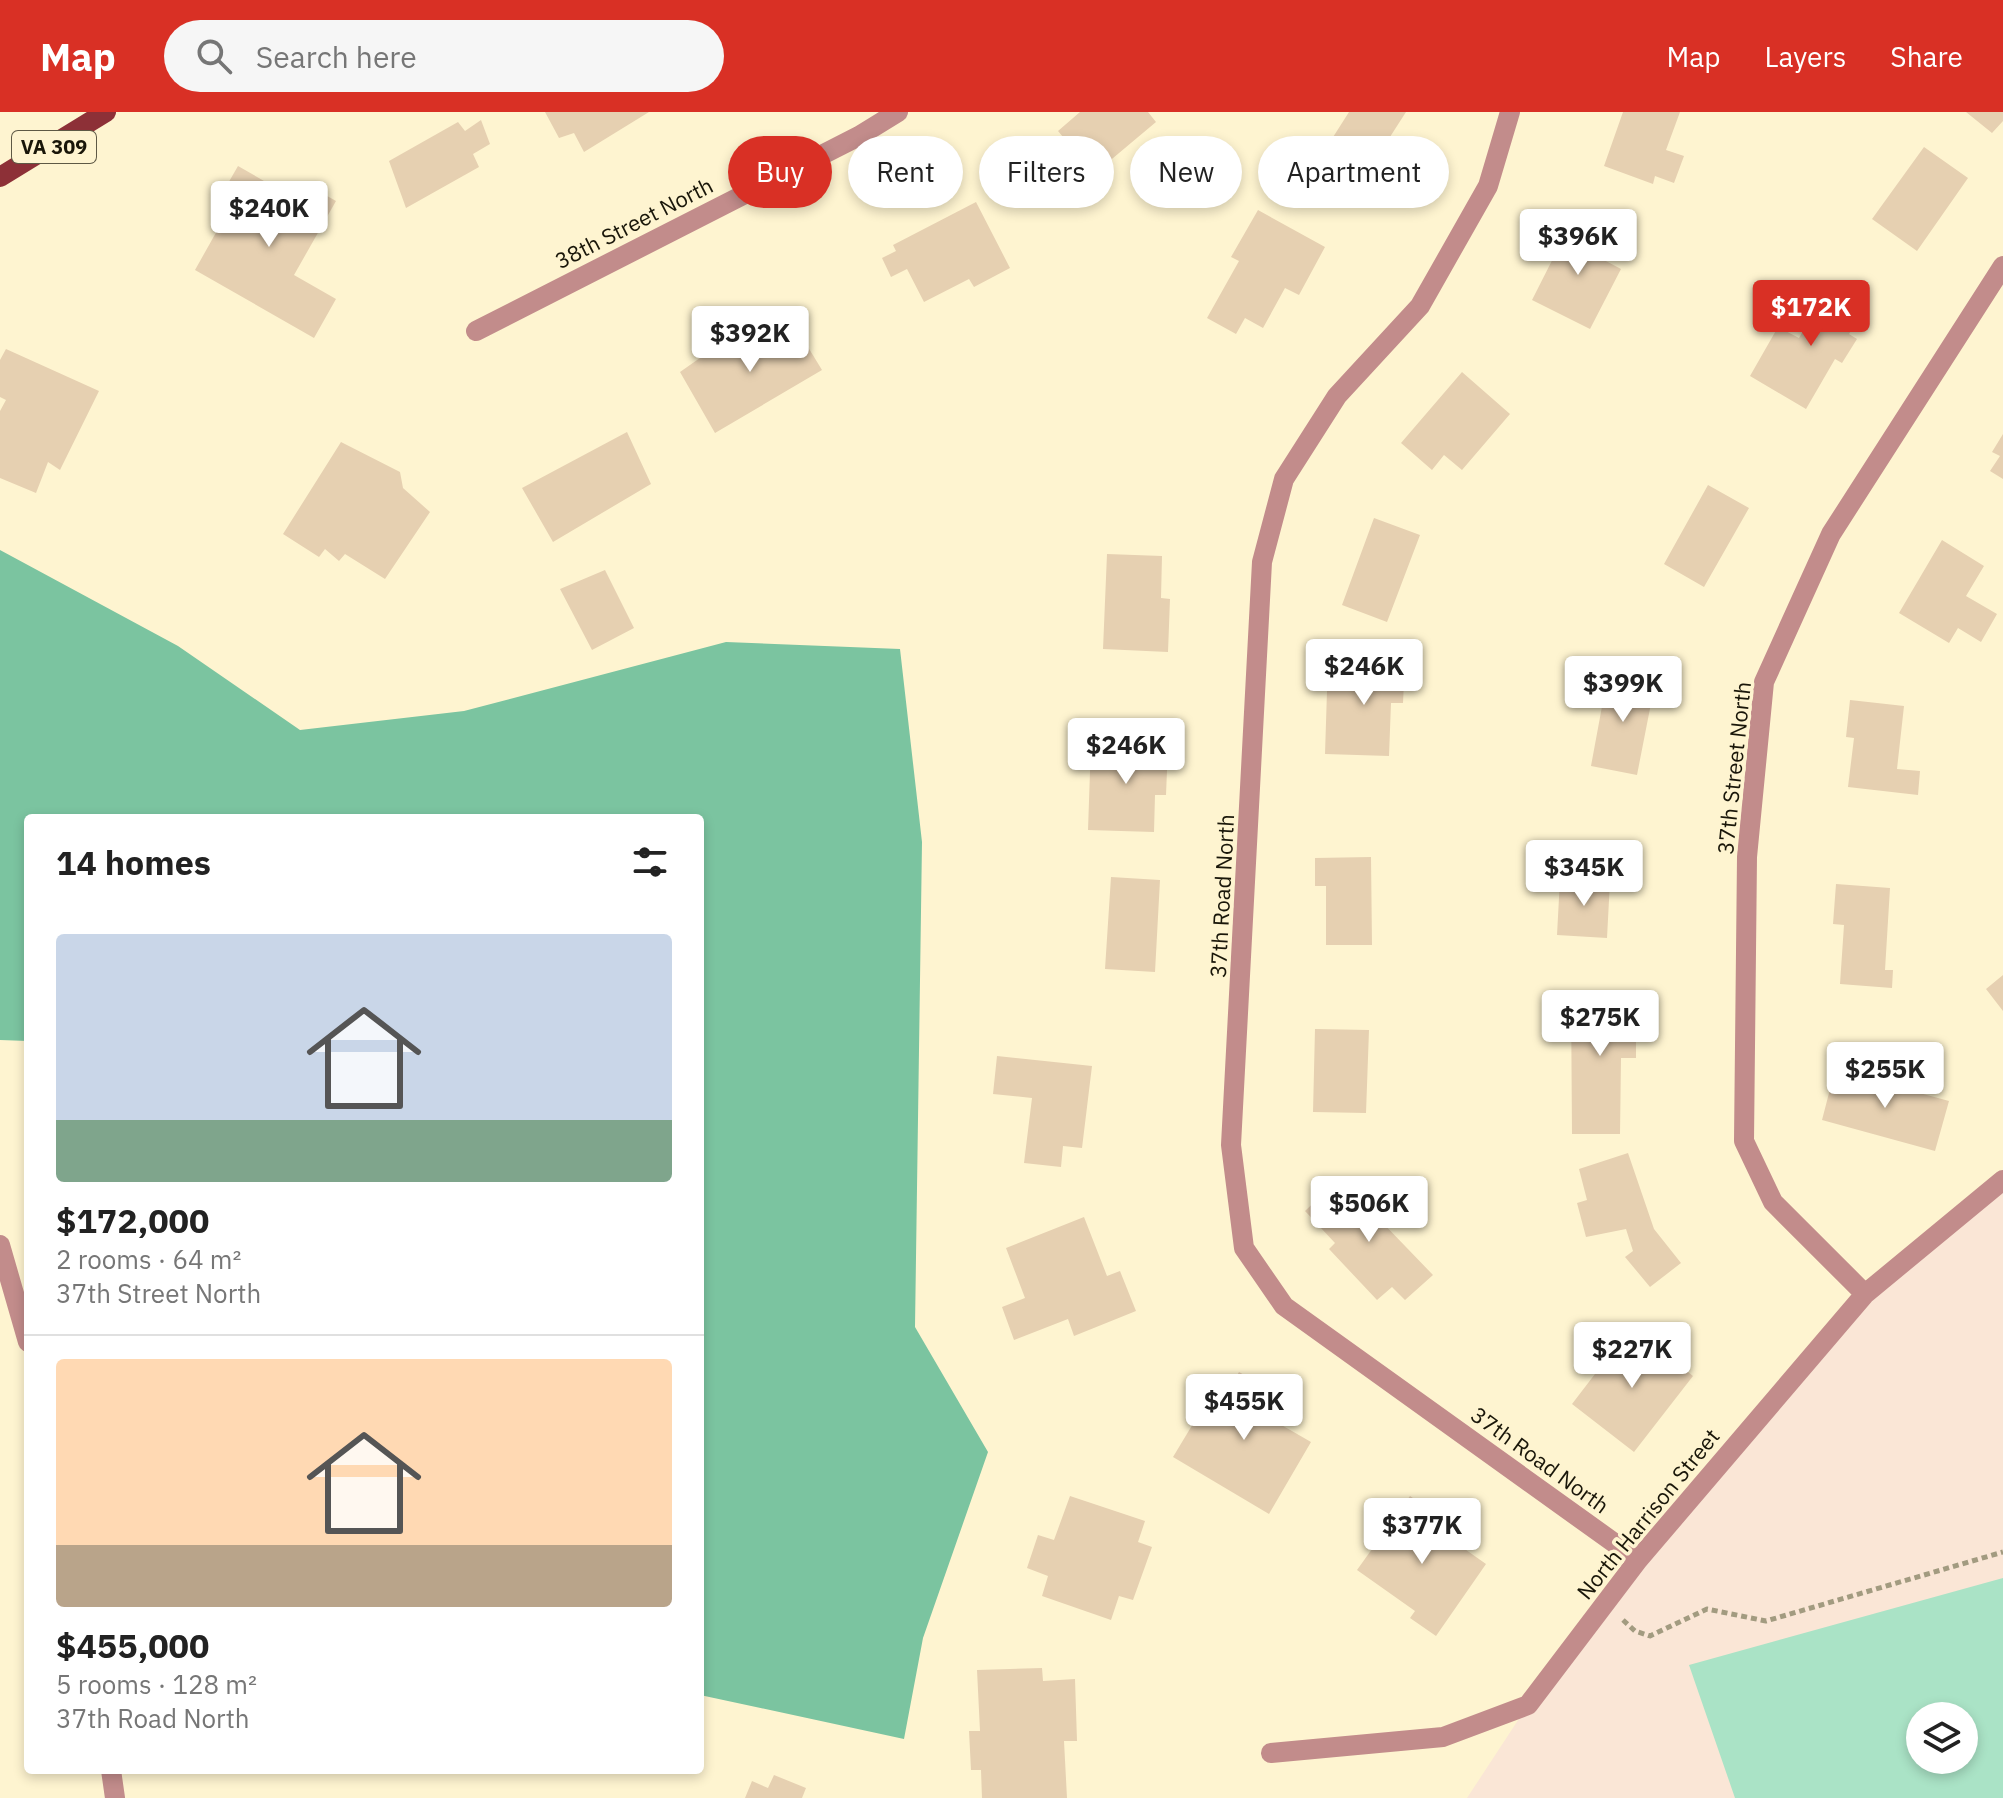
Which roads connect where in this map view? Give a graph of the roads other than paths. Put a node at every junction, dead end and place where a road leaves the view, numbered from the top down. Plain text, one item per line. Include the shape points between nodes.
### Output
1 (106, 112) edge
2 (898, 112) edge
3 (1510, 112) edge
4 (0, 177) edge
5 (2003, 266) edge
6 (476, 331) dead end
7 (2003, 1180) edge
8 (0, 1245) edge
9 (1865, 1294) junction
10 (24, 1328) edge
11 (1638, 1560) junction
12 (1271, 1753) dead end
13 (112, 1774) edge
14 (115, 1798) edge

1 - 4 main road, VA 309
2 - 6 street, 38th Street North
3 - 11 street, 37th Road North via 1488,186 1420,306 1337,396 1284,479 1262,562 1231,1145 1244,1248 1284,1306
5 - 9 street, 37th Street North via 1831,534 1764,682 1747,857 1744,1141 1773,1202
7 - 9 street, North Harrison Street
8 - 10 street
9 - 11 street, North Harrison Street
11 - 12 street, North Harrison Street via 1528,1705 1443,1737
13 - 14 street

